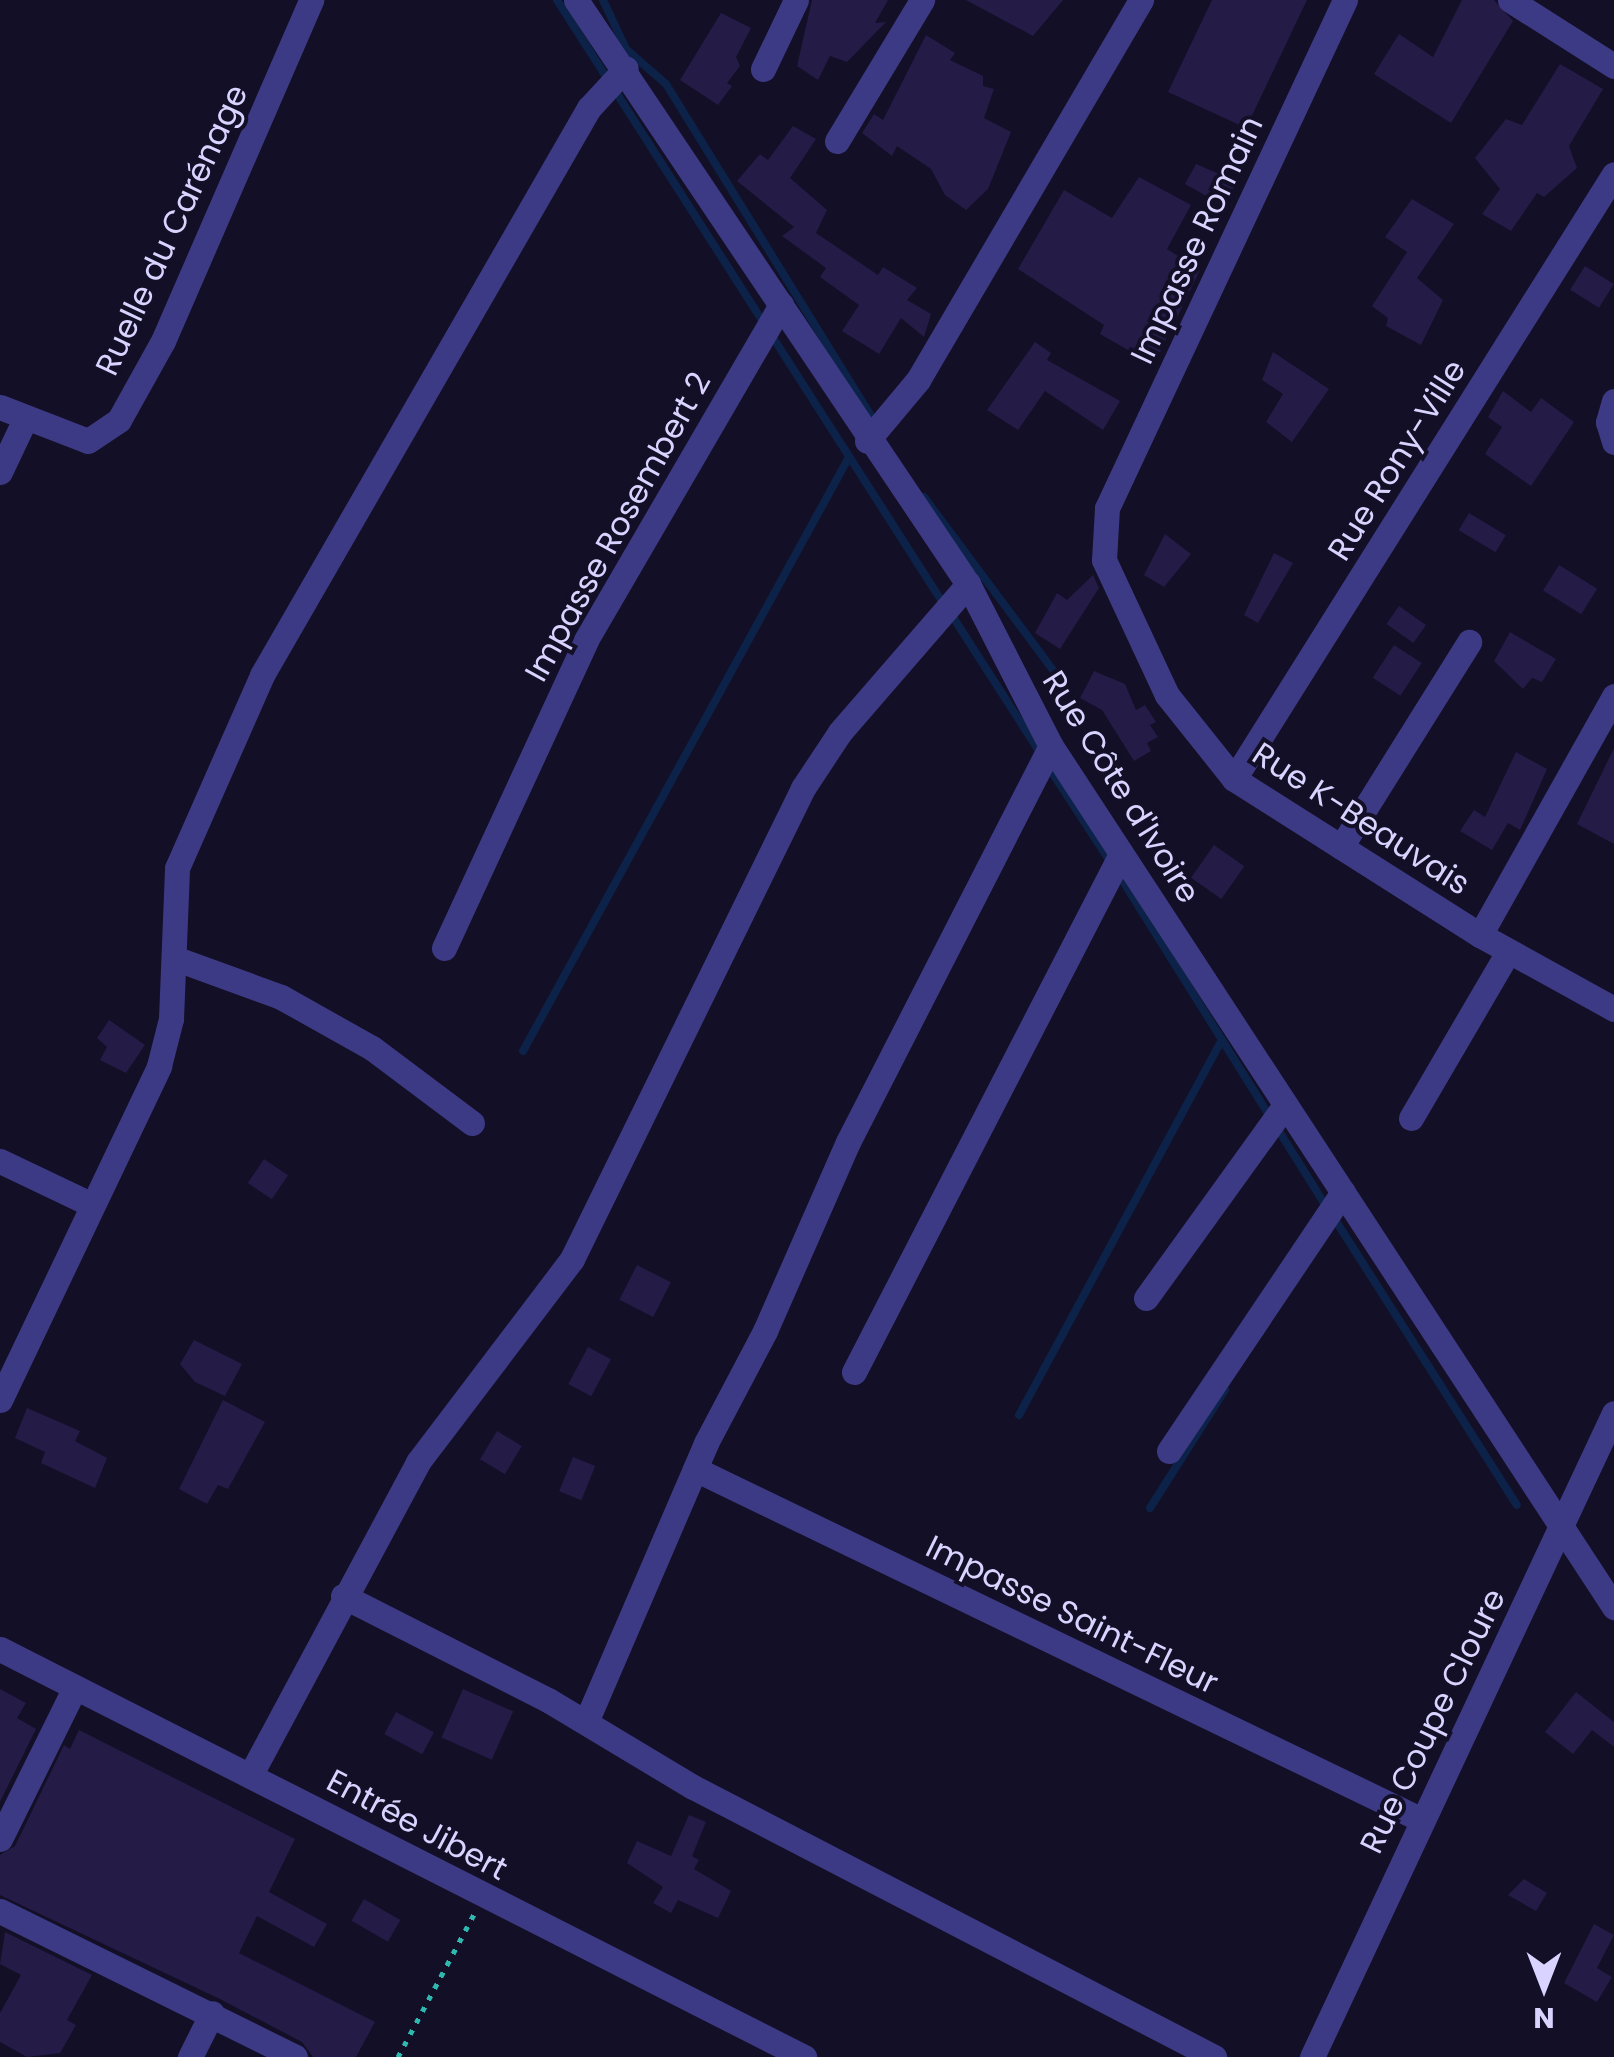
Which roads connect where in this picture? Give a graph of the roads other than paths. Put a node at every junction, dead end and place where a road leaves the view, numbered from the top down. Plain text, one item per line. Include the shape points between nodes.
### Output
1 (311, 0) edge
2 (576, 0) edge
3 (796, 0) edge
4 (922, 0) edge
5 (1142, 0) edge
6 (1346, 0) edge
7 (1510, 0) edge
8 (1614, 66) edge
9 (626, 68) junction
10 (762, 69) dead end
11 (837, 141) dead end
12 (1614, 174) edge
13 (781, 305) junction
14 (1614, 401) edge
15 (0, 407) edge
16 (25, 420) junction
17 (867, 441) junction
18 (1614, 442) edge
19 (0, 472) edge
20 (1106, 508) joint
21 (968, 584) junction
22 (1469, 642) dead end
23 (1614, 696) edge
24 (1051, 746) junction
25 (1234, 780) junction
26 (1340, 847) junction
27 (1121, 854) junction
28 (1480, 934) junction
29 (444, 948) dead end
30 (1508, 952) junction
31 (174, 958) junction
32 (1614, 1010) edge
33 (1285, 1105) junction
34 (1411, 1118) dead end
35 (472, 1123) dead end
36 (0, 1161) edge
37 (1342, 1192) junction
38 (90, 1204) junction
39 (1146, 1298) dead end
40 (854, 1372) dead end
41 (3, 1387) edge
42 (1614, 1413) edge
43 (1170, 1451) dead end
44 (695, 1469) junction
45 (1562, 1529) junction
46 (343, 1596) junction
47 (1614, 1607) edge
48 (0, 1649) edge
49 (75, 1686) junction
50 (586, 1722) junction
51 (252, 1772) junction
52 (1420, 1819) junction
53 (0, 1840) edge
54 (0, 1912) edge
55 (212, 2013) junction
56 (190, 2057) edge
57 (295, 2057) edge
58 (804, 2057) edge
59 (1214, 2057) edge
60 (1312, 2057) edge

1 - 16 street, Ruelle du Carénage via 163,340 119,420 88,441
2 - 9 street, Rue Côte d'Ivoire
3 - 10 street
4 - 11 street
5 - 17 street via 918,380
6 - 20 street, Impasse Romain
7 - 8 street
9 - 13 street, Rue Côte d'Ivoire
9 - 31 street via 589,108 262,675 177,868
12 - 25 street, Rue Rony-Ville
13 - 17 street, Rue Côte d'Ivoire
13 - 29 street, Impasse Rosembert 2 via 586,640
14 - 18 street via 1608,422
15 - 16 street, Ruelle du Carénage
16 - 19 street
17 - 21 street, Rue Côte d'Ivoire
20 - 25 street, Rue K-Beauvais via 1104,560 1159,678
21 - 24 street, Rue Côte d'Ivoire
21 - 46 street via 840,732 803,788 572,1259 418,1462
22 - 26 street
23 - 28 street
24 - 27 street, Rue Côte d'Ivoire
24 - 44 street via 848,1142
25 - 26 street, Rue K-Beauvais
26 - 28 street, Rue K-Beauvais
27 - 33 street, Rue Côte d'Ivoire
27 - 40 street
28 - 30 street, Rue K-Beauvais
30 - 32 street, Rue K-Beauvais
30 - 34 street
31 - 35 street via 280,997 372,1048
31 - 38 street via 171,1019 159,1066
33 - 37 street, Rue Côte d'Ivoire
33 - 39 street
36 - 38 street
37 - 43 street
37 - 45 street, Rue Côte d'Ivoire
38 - 41 street
42 - 45 street, Rue Coupe Cloure
44 - 50 street
44 - 52 street, Impasse Saint-Fleur
45 - 47 street, Rue Côte d'Ivoire
45 - 52 street, Rue Coupe Cloure
46 - 50 street
46 - 51 street
48 - 49 street, Entrée Jibert
49 - 51 street, Entrée Jibert
49 - 53 street
50 - 59 street via 693,1787
51 - 58 street, Entrée Jibert via 483,1898
52 - 60 street, Rue Coupe Cloure
54 - 55 street
55 - 56 street
55 - 57 street

